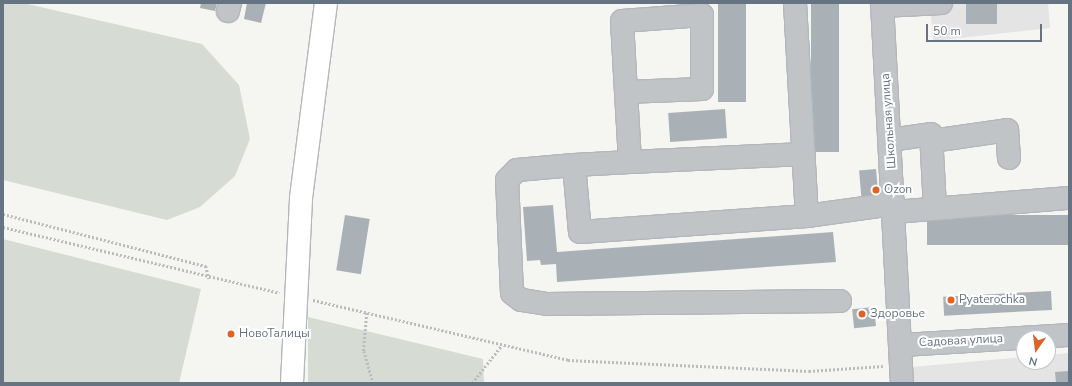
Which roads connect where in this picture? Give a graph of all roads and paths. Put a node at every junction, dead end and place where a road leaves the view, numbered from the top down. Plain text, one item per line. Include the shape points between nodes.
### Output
1 (326, 3) edge
2 (795, 3) edge
3 (942, 3) edge
4 (882, 4) edge
5 (626, 92) junction
6 (890, 140) junction
7 (932, 141) junction
8 (804, 154) junction
9 (1009, 158) dead end
10 (630, 162) junction
11 (574, 165) junction
12 (1069, 198) edge
13 (894, 208) junction
14 (935, 208) junction
15 (3, 214) edge
16 (807, 216) junction
17 (3, 227) edge
18 (209, 279) junction
19 (294, 296) junction
20 (840, 301) dead end
21 (367, 313) junction
22 (1069, 335) edge
23 (502, 345) junction
24 (902, 364) edge
25 (292, 383) edge
26 (373, 383) edge
27 (472, 383) edge

1 - 19 main road via 301,198
2 - 8 street
3 - 4 street
4 - 6 street, Школьная улица
5 - 5 street via 702,88 702,15 622,21
5 - 10 street
6 - 7 street via 931,134
6 - 13 street, Школьная улица
7 - 9 street via 1007,130
7 - 14 street
8 - 10 street
8 - 16 street
10 - 11 street
11 - 16 street via 580,232
11 - 20 street via 517,170 506,180 512,294 522,300 547,304
12 - 14 street
13 - 14 street
13 - 16 street
13 - 24 street, Школьная улица
15 - 18 path via 206,266
17 - 18 path
18 - 19 path
19 - 21 path
19 - 25 main road
21 - 23 path
21 - 26 path via 364,351
22 - 24 street, Садовая улица
23 - 24 path via 568,360 641,364 809,371
23 - 27 path

